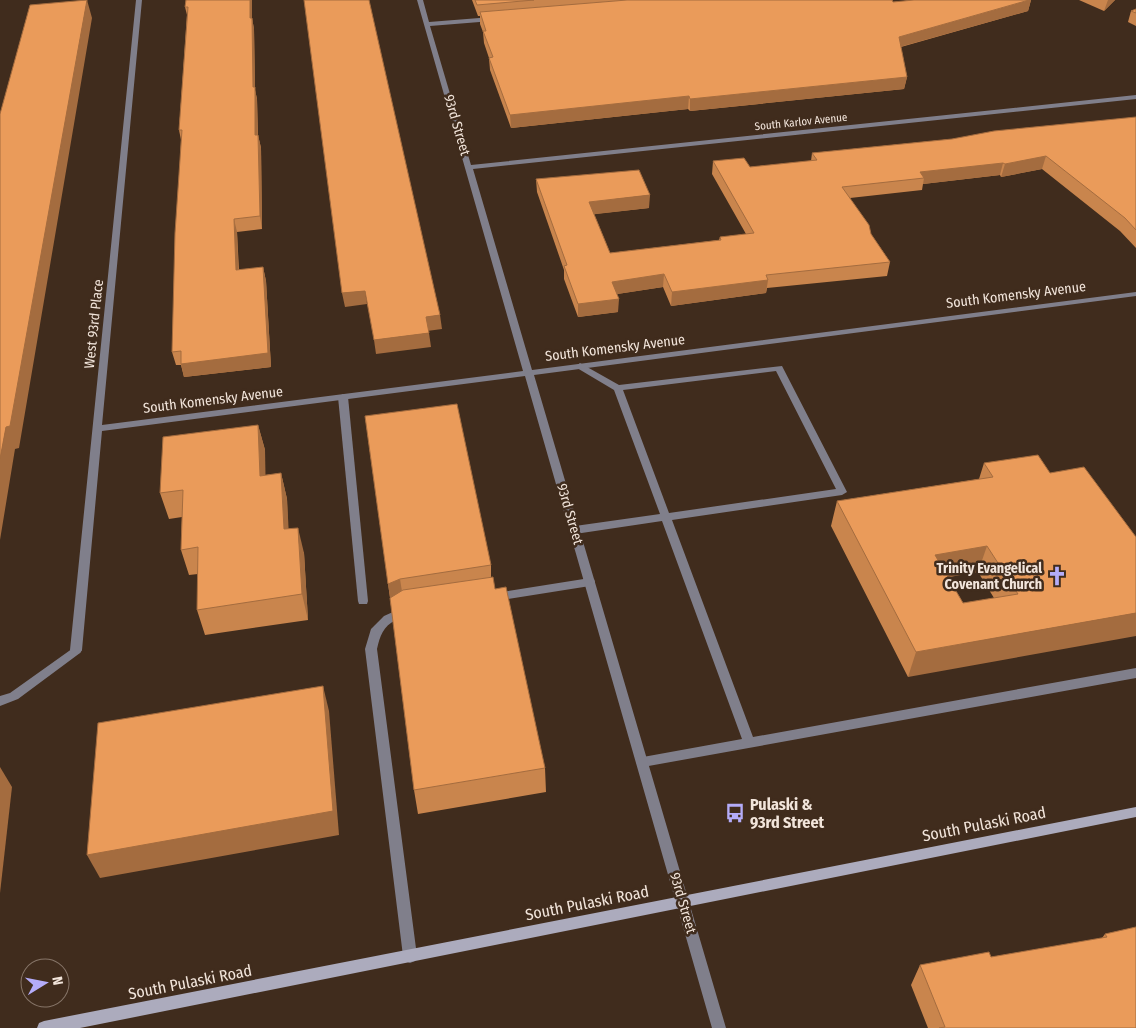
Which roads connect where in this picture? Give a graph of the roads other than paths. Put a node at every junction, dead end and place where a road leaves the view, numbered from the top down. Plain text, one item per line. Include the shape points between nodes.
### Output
1 (139, 0) edge
2 (420, 0) edge
3 (502, 18) edge
4 (427, 24) junction
5 (1136, 97) edge
6 (469, 167) junction
7 (1136, 294) edge
8 (580, 366) junction
9 (529, 373) junction
10 (618, 388) junction
11 (343, 397) junction
12 (97, 429) junction
13 (666, 517) junction
14 (575, 530) junction
15 (590, 582) junction
16 (488, 598) edge
17 (362, 602) dead end
18 (413, 609) edge
19 (1136, 673) edge
20 (0, 701) edge
21 (749, 743) junction
22 (643, 762) junction
23 (1136, 812) edge
24 (683, 902) junction
25 (410, 956) junction
26 (44, 1028) edge
27 (719, 1028) edge

1 - 12 street, West 93rd Place
2 - 4 street, 93rd Street
3 - 4 street
4 - 6 street, 93rd Street
5 - 6 street, South Karlov Avenue
6 - 9 street, 93rd Street
7 - 8 street, South Komensky Avenue
8 - 9 street, South Komensky Avenue
8 - 10 street
9 - 11 street, South Komensky Avenue
9 - 14 street, 93rd Street
10 - 13 street
10 - 13 street via 779,368 842,492
11 - 12 street, South Komensky Avenue
11 - 17 street
12 - 20 street, West 93rd Place via 76,650 14,696
13 - 14 street
13 - 21 street
14 - 15 street, 93rd Street
15 - 16 street
15 - 22 street, 93rd Street
18 - 25 street via 388,619 375,632 371,648
19 - 21 street
21 - 22 street
22 - 24 street, 93rd Street
23 - 24 main road, South Pulaski Road
24 - 25 main road, South Pulaski Road
24 - 27 street, 93rd Street
25 - 26 main road, South Pulaski Road

